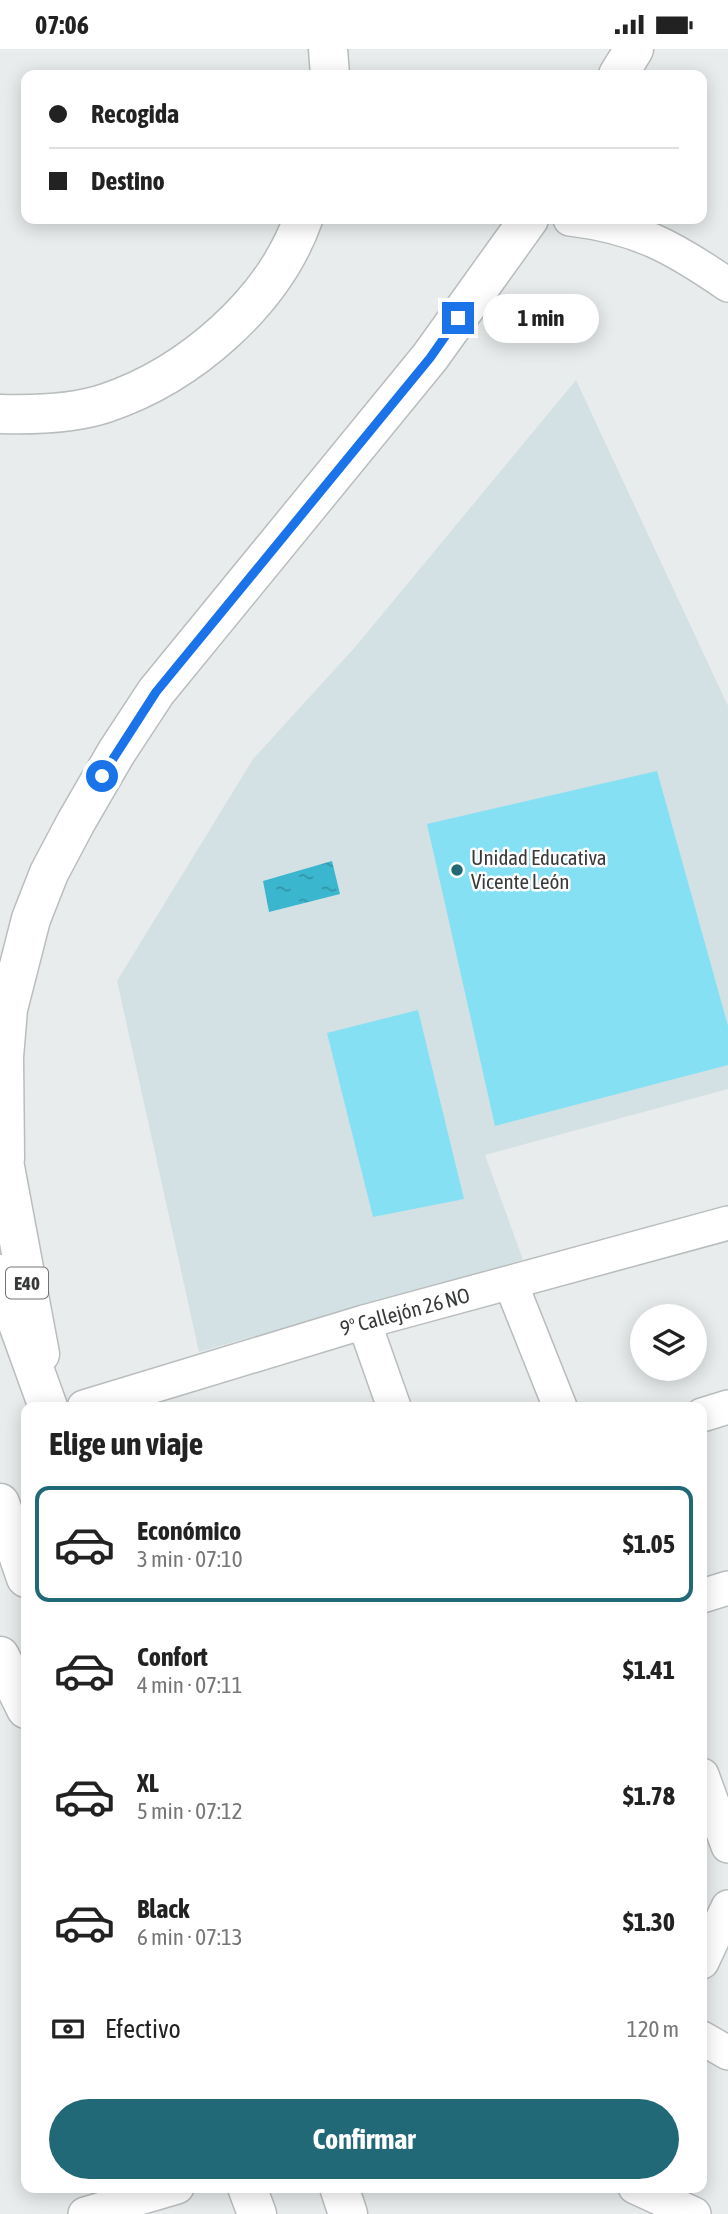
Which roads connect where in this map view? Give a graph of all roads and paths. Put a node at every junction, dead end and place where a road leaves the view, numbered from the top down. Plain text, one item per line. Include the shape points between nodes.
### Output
1 (328, 49) edge
2 (634, 49) edge
3 (330, 70) edge
4 (621, 70) edge
5 (301, 224) edge
6 (525, 224) edge
7 (598, 224) edge
8 (728, 285) edge
9 (0, 414) edge
10 (2, 1150) edge
11 (728, 1223) edge
12 (0, 1274) edge
13 (511, 1284) junction
14 (364, 1322) junction
15 (46, 1402) edge
16 (47, 1402) edge
17 (101, 1402) edge
18 (392, 1402) edge
19 (558, 1402) edge
20 (728, 1408) edge
21 (707, 1414) edge
22 (0, 1503) edge
23 (21, 1564) edge
24 (728, 1588) edge
25 (707, 1594) edge
26 (0, 1656) edge
27 (0, 1692) edge
28 (21, 1699) edge
29 (21, 1715) edge
30 (707, 1789) edge
31 (728, 1846) edge
32 (728, 1907) edge
33 (707, 1951) edge
34 (707, 2042) edge
35 (728, 2053) edge
36 (157, 2193) edge
37 (249, 2193) edge
38 (341, 2193) edge
39 (648, 2193) edge
40 (85, 2214) edge
41 (257, 2214) edge
42 (348, 2214) edge
43 (694, 2214) edge

1 - 3 main road
2 - 4 main road
5 - 9 main road via 277,269 251,303 186,363 148,386 103,404
6 - 10 main road via 430,358 156,692 76,822 31,919 8,1009
7 - 8 street via 632,230 670,247
10 - 16 main road, E40
11 - 13 street, 9° Callejón 26 NO
12 - 15 main road
13 - 14 street, 9° Callejón 26 NO
13 - 19 street
14 - 17 street, 9° Callejón 26 NO
14 - 18 street
20 - 21 street
22 - 23 main road
24 - 25 street
26 - 28 main road
27 - 29 main road
30 - 31 street
32 - 33 street
34 - 35 street
36 - 40 street
37 - 41 main road
38 - 42 main road
39 - 43 street

